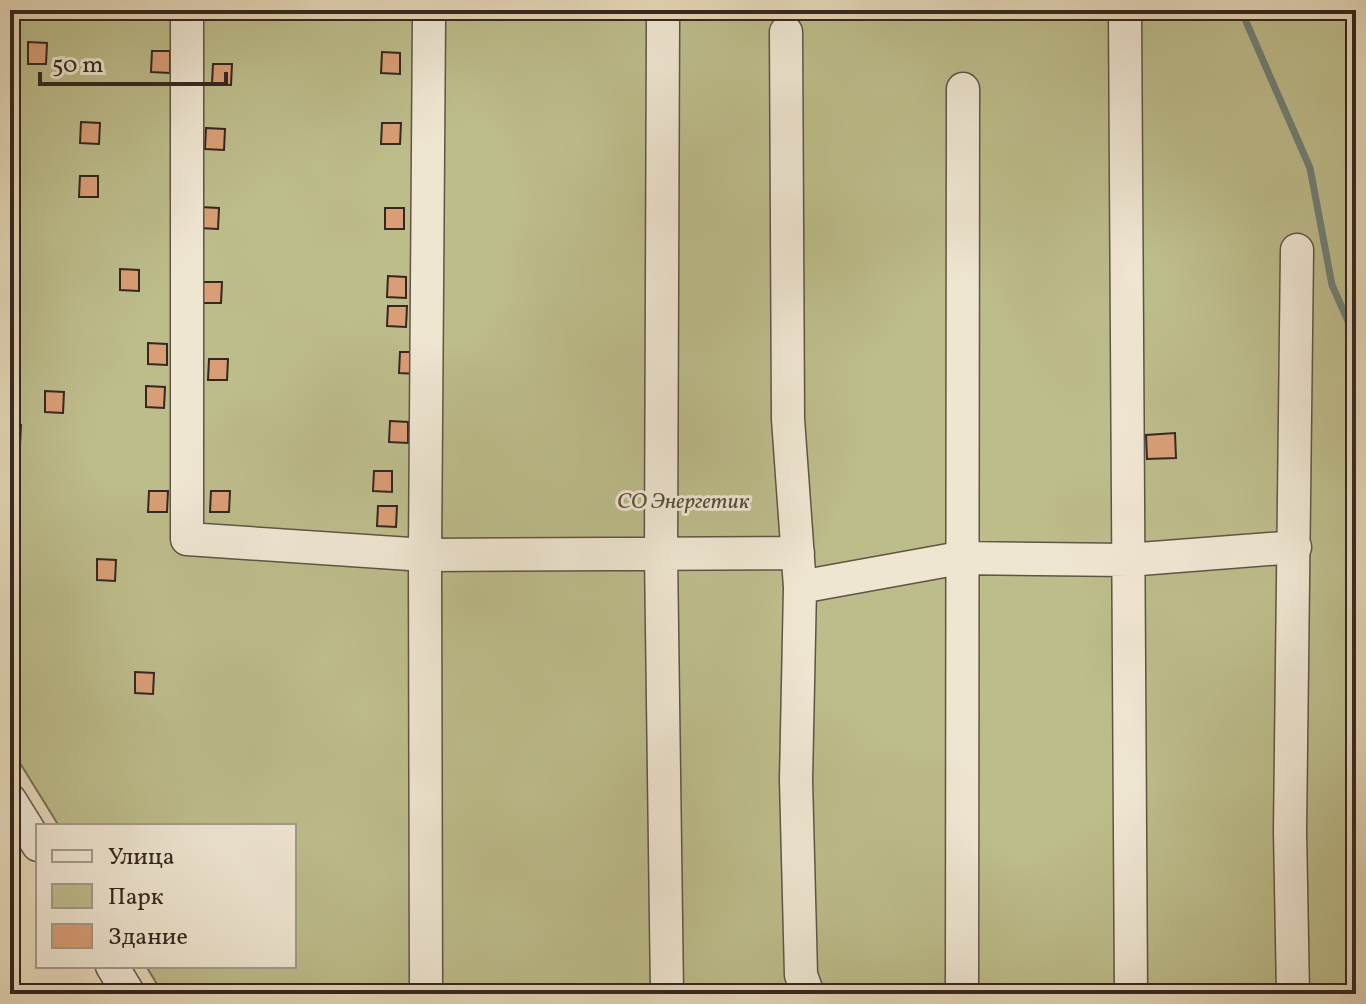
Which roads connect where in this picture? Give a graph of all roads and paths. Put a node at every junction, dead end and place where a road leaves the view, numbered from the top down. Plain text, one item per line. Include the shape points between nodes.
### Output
1 (187, 10) edge
2 (1125, 10) edge
3 (429, 17) dead end
4 (663, 18) dead end
5 (786, 32) dead end
6 (963, 89) dead end
7 (1297, 250) dead end
8 (1295, 547) junction
9 (798, 553) junction
10 (661, 554) junction
11 (425, 555) junction
12 (960, 558) junction
13 (1127, 560) junction
14 (800, 587) junction
15 (10, 800) edge
16 (36, 842) edge
17 (113, 968) edge
18 (129, 994) edge
19 (426, 994) edge
20 (667, 994) edge
21 (808, 994) edge
22 (962, 994) edge
23 (1131, 994) edge
24 (1293, 994) edge

1 - 11 street via 187,539
2 - 13 street
3 - 11 street
4 - 10 street
5 - 9 street via 788,419
6 - 12 street
7 - 8 street
8 - 13 street
8 - 24 street
9 - 10 street
9 - 14 street
10 - 11 street
10 - 20 street
11 - 19 street
12 - 13 street
12 - 14 street
12 - 22 street
13 - 23 street
14 - 21 street via 796,780 801,975
15 - 16 street
17 - 18 street

